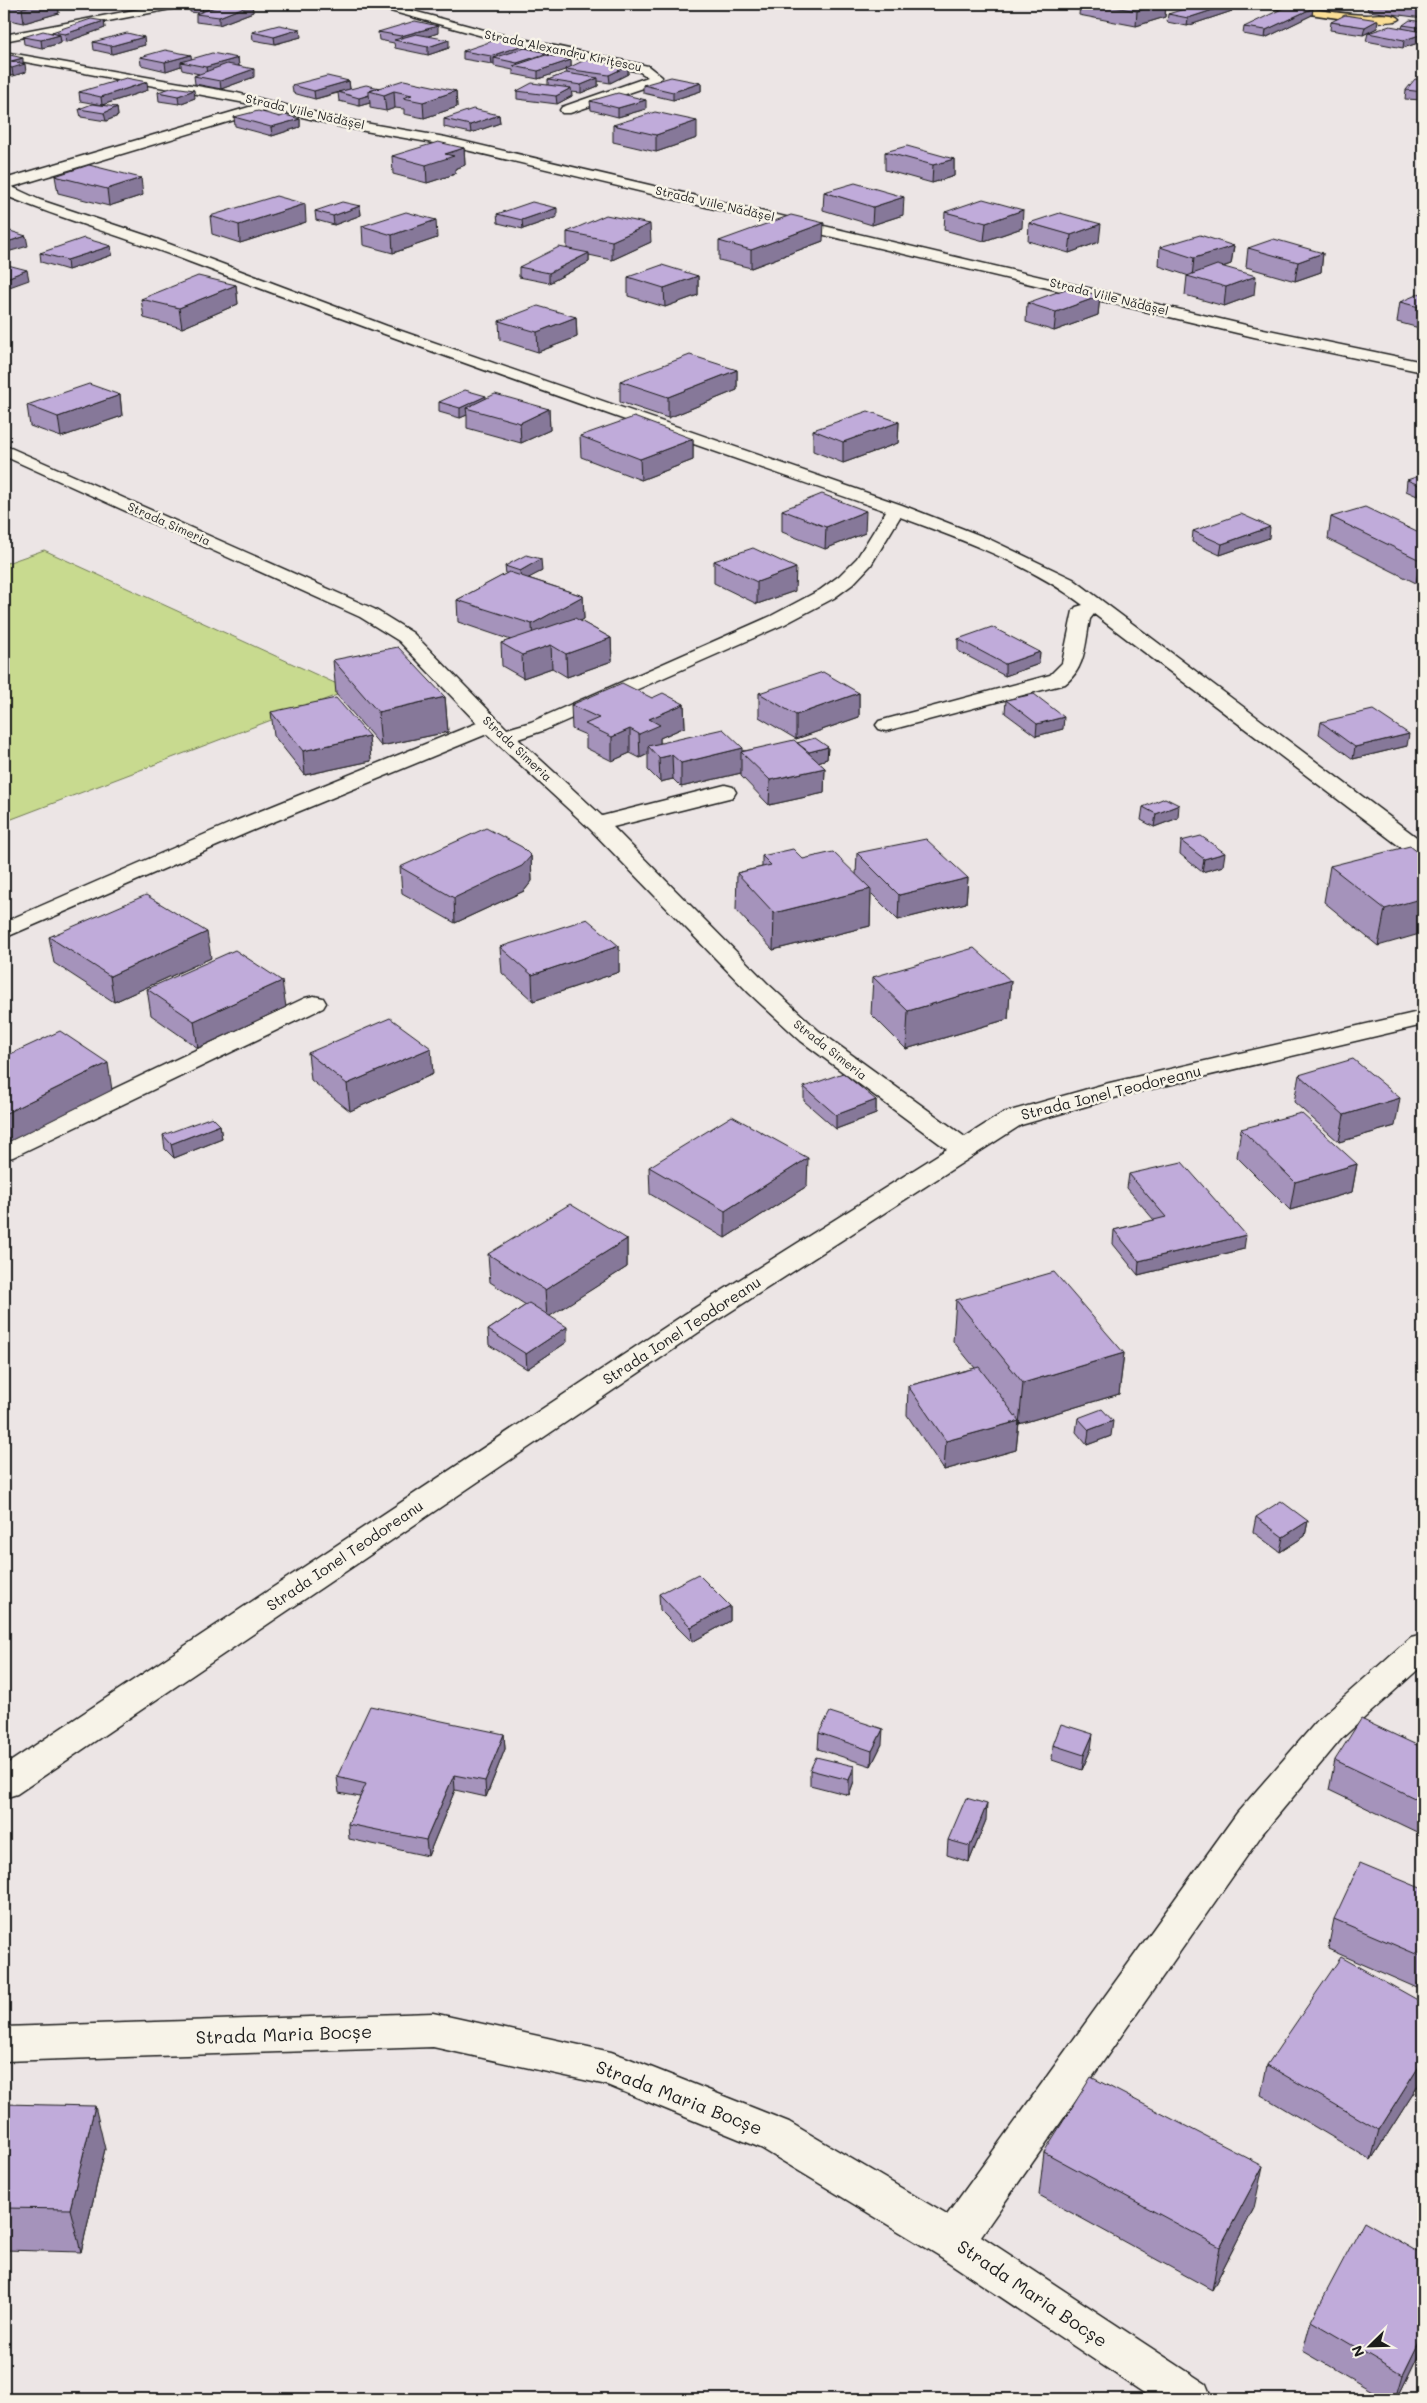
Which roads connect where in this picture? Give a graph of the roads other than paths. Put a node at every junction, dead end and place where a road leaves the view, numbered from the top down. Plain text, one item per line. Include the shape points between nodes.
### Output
1 (182, 4) edge
2 (376, 4) edge
3 (1267, 4) edge
4 (1289, 4) edge
5 (1327, 4) edge
6 (1301, 9) junction
7 (4, 38) edge
8 (4, 55) edge
9 (271, 105) junction
10 (566, 110) dead end
11 (1423, 367) edge
12 (4, 450) edge
13 (896, 509) junction
14 (1096, 607) junction
15 (886, 726) dead end
16 (497, 731) junction
17 (725, 792) dead end
18 (598, 824) junction
19 (1423, 854) edge
20 (4, 931) edge
21 (314, 1003) dead end
22 (1423, 1018) edge
23 (964, 1149) junction
24 (4, 1151) edge
25 (1423, 1646) edge
26 (4, 1784) edge
27 (4, 2044) edge
28 (953, 2241) junction
29 (1190, 2399) edge

1 - 7 street
2 - 10 street, Strada Alexandru Kirițescu via 497,37 644,69 656,77
3 - 6 main road
4 - 6 main road
5 - 6 main road via 1340,10 1398,20
8 - 9 street, Strada Viile Nădășel
9 - 11 street, Strada Viile Nădășel via 342,123 473,147 1254,332
9 - 13 street via 13,181 4,190 382,329
12 - 16 street, Strada Simeria via 367,613 406,637
13 - 14 street via 976,538 1024,561 1066,584
13 - 16 street via 864,561 846,580 826,594 778,620 538,726
14 - 15 street via 1083,611 1076,650 1061,678
14 - 19 street
16 - 18 street, Strada Simeria
16 - 20 street via 241,827
17 - 18 street
18 - 23 street, Strada Simeria via 758,988 810,1036
21 - 24 street
22 - 23 street, Strada Ionel Teodoreanu via 1114,1090 1012,1119
23 - 26 street, Strada Ionel Teodoreanu via 695,1321
25 - 28 street via 1330,1729 1250,1824
27 - 28 street, Strada Maria Bocșe via 433,2030 611,2069 774,2135
28 - 29 street, Strada Maria Bocșe

